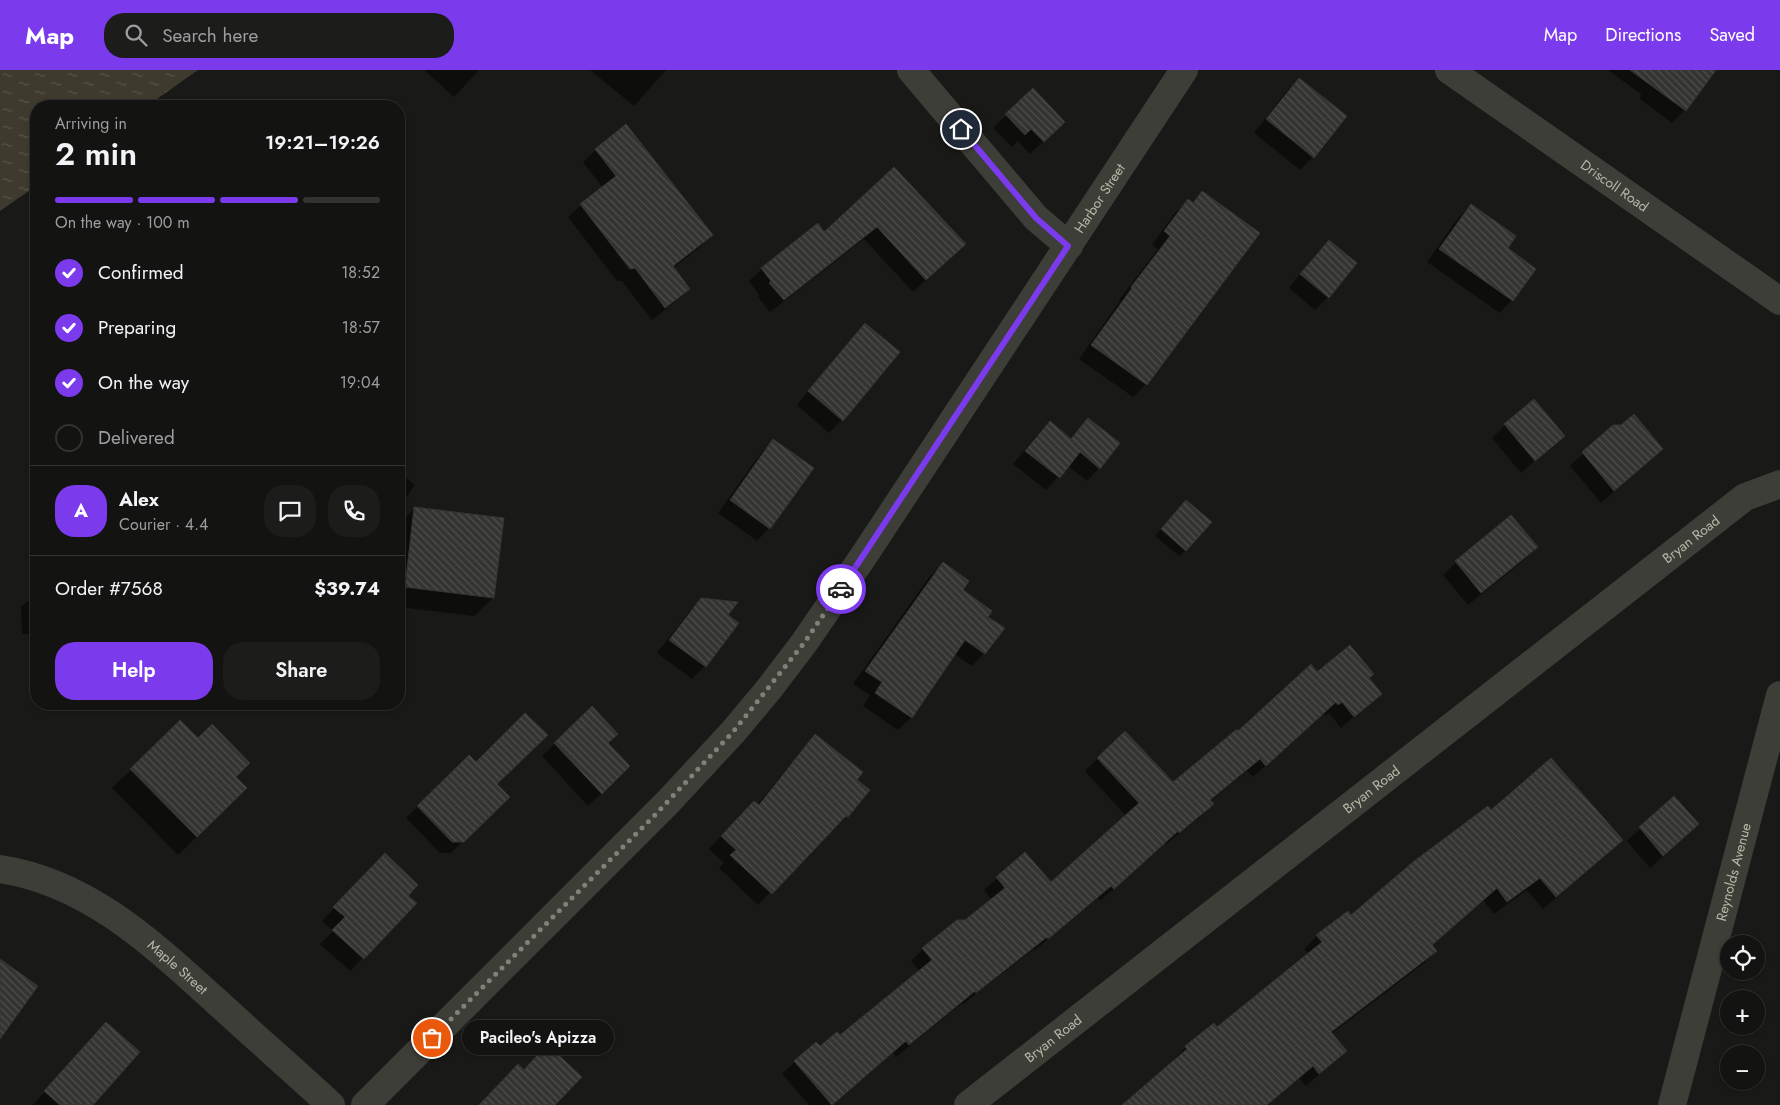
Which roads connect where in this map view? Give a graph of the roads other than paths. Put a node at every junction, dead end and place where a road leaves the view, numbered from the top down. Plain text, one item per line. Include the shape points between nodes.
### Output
1 (911, 70) edge
2 (1184, 70) edge
3 (1449, 70) edge
4 (1068, 246) junction
5 (1780, 301) edge
6 (1780, 484) edge
7 (1780, 695) edge
8 (0, 868) edge
9 (331, 1105) edge
10 (365, 1105) edge
11 (968, 1105) edge
12 (1672, 1105) edge

1 - 4 street via 1036,218
2 - 4 street, Harbor Street
3 - 5 street, Driscoll Road
4 - 10 street, Harbor Street via 863,557 763,696 668,802
6 - 11 street, Bryan Road via 1745,497
7 - 12 street, Reynolds Avenue
8 - 9 street, Maple Street via 65,888 107,910 163,953

